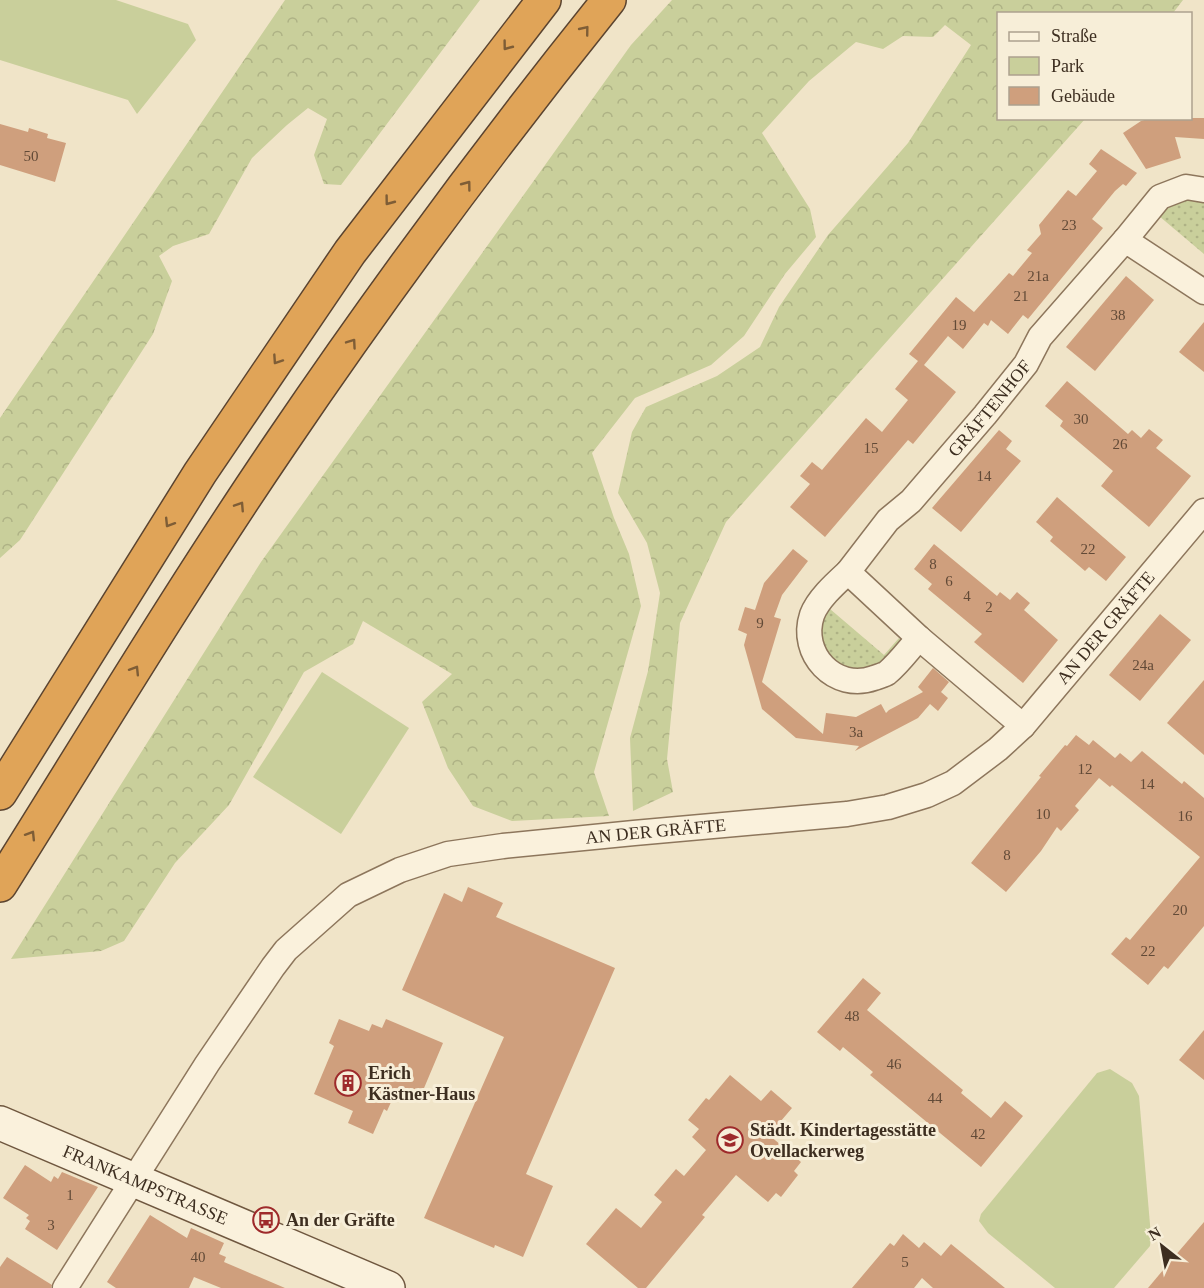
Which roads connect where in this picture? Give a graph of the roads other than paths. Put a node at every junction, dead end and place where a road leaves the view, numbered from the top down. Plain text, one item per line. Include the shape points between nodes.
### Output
1 (544, 0) edge
2 (609, 0) edge
3 (1204, 190) edge
4 (1125, 240) junction
5 (1204, 292) edge
6 (1204, 511) edge
7 (848, 572) junction
8 (919, 638) junction
9 (1023, 726) junction
10 (0, 793) edge
11 (0, 885) edge
12 (0, 1123) edge
13 (133, 1179) junction
14 (65, 1288) edge
15 (388, 1288) edge

1 -> 10 highway via 350,252 200,472
11 -> 2 highway via 282,442 393,285
3 - 4 street, GRÄFTENHOF via 1186,187 1160,197
4 - 5 street
4 - 7 street, GRÄFTENHOF via 1040,337 1026,364 984,415 910,501 888,520
6 - 9 street, AN DER GRÄFTE
7 - 8 street
7 - 8 street, GRÄFTENHOF via 832,586 812,614 809,641 821,664 842,680 862,682 886,674
8 - 9 street
9 - 13 street, AN DER GRÄFTE via 953,783 888,807 448,854 400,870 348,896 286,950
12 - 13 street, FRANKAMPSTRASSE
13 - 14 street, AN DER GRÄFTE
13 - 15 street, FRANKAMPSTRASSE

